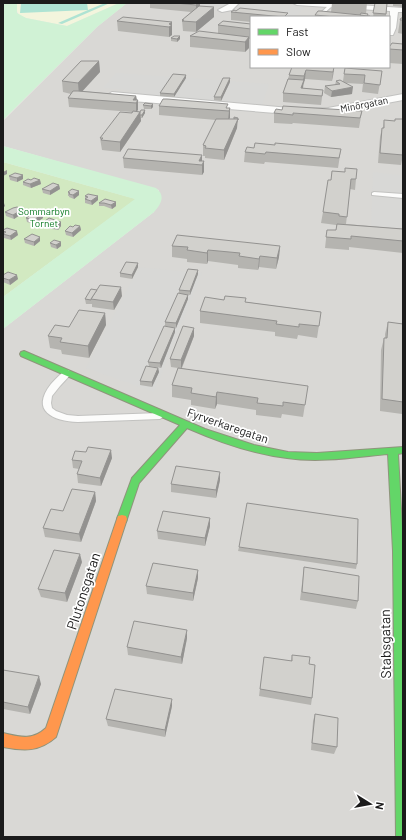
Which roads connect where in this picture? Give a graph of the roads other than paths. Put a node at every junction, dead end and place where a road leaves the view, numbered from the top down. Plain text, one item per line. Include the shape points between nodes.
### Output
1 (235, 3) edge
2 (297, 3) edge
3 (330, 4) edge
4 (222, 10) dead end
5 (394, 10) junction
6 (403, 10) edge
7 (319, 16) edge
8 (390, 31) edge
9 (110, 94) edge
10 (403, 97) edge
11 (374, 194) dead end
12 (403, 196) edge
13 (24, 354) dead end
14 (68, 373) junction
15 (166, 415) junction
16 (186, 424) junction
17 (403, 450) edge
18 (393, 451) junction
19 (3, 740) edge
20 (402, 837) edge

1 - 4 street
2 - 3 street
3 - 5 street
3 - 7 lane
5 - 6 street
5 - 8 street
9 - 10 street, Minörgatan via 300,112 335,110
11 - 12 lane
13 - 14 street, Fyrverkaregatan
14 - 15 street, Fyrverkaregatan
14 - 15 lane, Fyrverkaregatan via 53,388 45,401 47,408 55,415 79,419
15 - 16 street, Fyrverkaregatan
16 - 18 street, Fyrverkaregatan via 252,447 287,455 316,456
16 - 19 street, Plutonsgatan via 135,481 51,732 43,741 33,745
17 - 18 street, Fyrverkaregatan
18 - 20 street, Stabsgatan via 398,559

